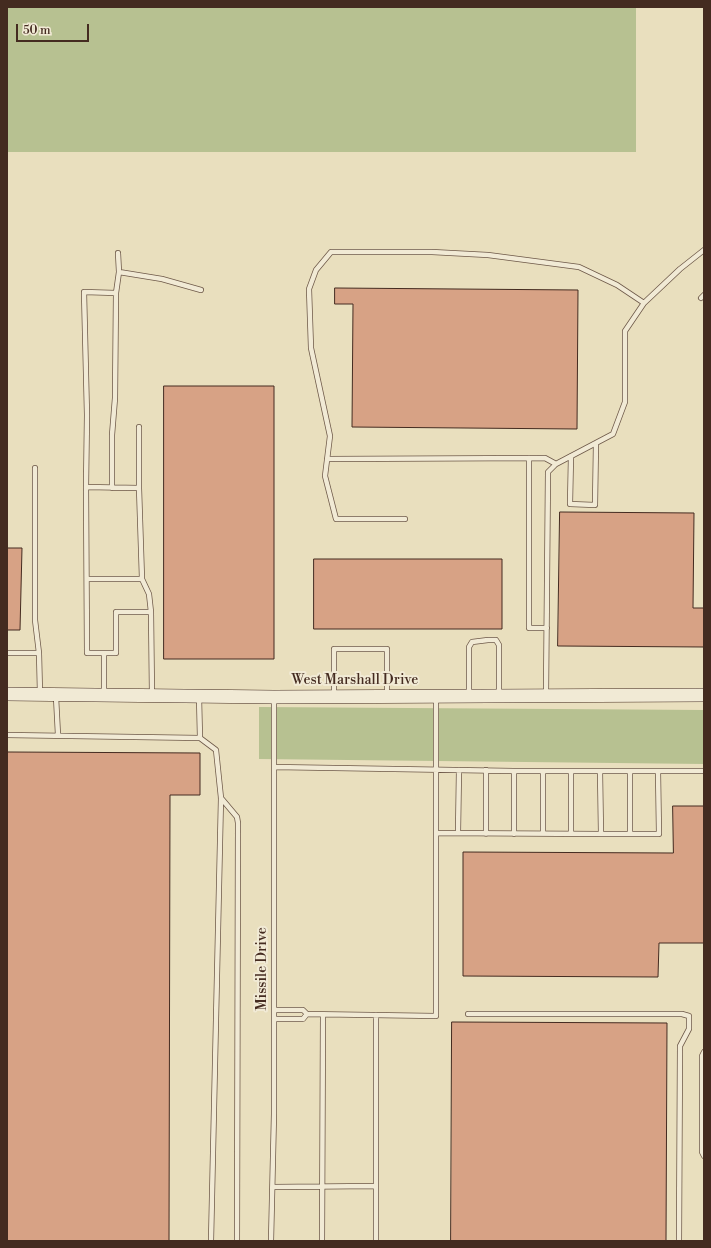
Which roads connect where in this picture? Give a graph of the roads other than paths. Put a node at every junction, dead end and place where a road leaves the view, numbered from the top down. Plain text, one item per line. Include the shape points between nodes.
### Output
1 (704, 250) edge
2 (118, 252) dead end
3 (119, 272) junction
4 (201, 290) dead end
5 (116, 294) junction
6 (644, 303) junction
7 (139, 427) dead end
8 (596, 443) junction
9 (571, 456) junction
10 (528, 458) junction
11 (327, 459) junction
12 (556, 464) junction
13 (35, 468) dead end
14 (86, 487) junction
15 (112, 488) junction
16 (139, 488) junction
17 (405, 519) dead end
18 (88, 579) junction
19 (142, 579) junction
20 (150, 612) junction
21 (547, 628) junction
22 (7, 653) edge
23 (39, 653) junction
24 (104, 653) junction
25 (7, 694) edge
26 (40, 694) junction
27 (56, 694) junction
28 (104, 695) junction
29 (152, 695) junction
30 (704, 695) edge
31 (199, 696) junction
32 (334, 696) junction
33 (387, 696) junction
34 (499, 696) junction
35 (546, 696) junction
36 (274, 697) junction
37 (436, 697) junction
38 (469, 697) junction
39 (7, 735) edge
40 (58, 735) junction
41 (200, 738) junction
42 (274, 767) junction
43 (436, 770) junction
44 (459, 770) junction
45 (486, 770) junction
46 (514, 771) junction
47 (543, 771) junction
48 (571, 771) junction
49 (600, 771) junction
50 (630, 771) junction
51 (658, 771) junction
52 (704, 771) edge
53 (221, 798) junction
54 (436, 833) junction
55 (458, 833) junction
56 (543, 833) junction
57 (486, 834) junction
58 (514, 834) junction
59 (571, 834) junction
60 (601, 834) junction
61 (630, 834) junction
62 (274, 1010) junction
63 (307, 1014) junction
64 (323, 1014) junction
65 (468, 1014) dead end
66 (376, 1015) junction
67 (274, 1019) junction
68 (704, 1052) edge
69 (704, 1156) edge
70 (322, 1186) junction
71 (376, 1186) junction
72 (273, 1187) junction
73 (211, 1241) edge
74 (237, 1241) edge
75 (272, 1241) edge
76 (322, 1241) edge
77 (376, 1241) edge
78 (680, 1241) edge

1 - 6 lane
2 - 3 lane
3 - 4 lane via 162,279
3 - 5 lane
5 - 14 lane via 84,292
5 - 15 lane
6 - 8 lane via 625,330 625,402 613,434
6 - 11 lane via 617,285 578,267 488,255 331,252 316,270 309,289 311,348 330,436
7 - 16 lane
8 - 9 lane
8 - 9 lane via 595,505 570,504
9 - 12 lane
10 - 11 lane
10 - 12 lane via 545,458
10 - 21 lane via 529,628
11 - 17 lane via 325,476 336,519
12 - 21 lane via 548,472
13 - 23 lane via 35,620
14 - 15 lane
14 - 18 lane
15 - 16 lane
16 - 19 lane
18 - 19 lane
18 - 24 lane via 88,653
19 - 20 lane via 149,594
20 - 24 lane via 116,612 116,653
20 - 29 lane
21 - 35 lane
22 - 23 lane
23 - 26 lane
24 - 28 lane
25 - 26 main road, West Marshall Drive
26 - 27 main road, West Marshall Drive
27 - 28 main road, West Marshall Drive
27 - 40 lane
28 - 29 main road, West Marshall Drive
29 - 31 main road, West Marshall Drive
30 - 35 main road, West Marshall Drive
31 - 36 main road, West Marshall Drive
31 - 41 lane
32 - 33 main road, West Marshall Drive
32 - 33 lane via 334,649 387,649
32 - 36 main road, West Marshall Drive
33 - 37 main road, West Marshall Drive
34 - 35 main road, West Marshall Drive
34 - 38 main road, West Marshall Drive
34 - 38 lane via 499,645 496,640 488,640 472,642 469,647
36 - 42 lane, Missile Drive
37 - 38 main road, West Marshall Drive
37 - 43 lane
39 - 40 lane
40 - 41 lane
41 - 53 lane via 216,750
42 - 43 lane
42 - 62 lane, Missile Drive
43 - 44 lane
43 - 54 lane
44 - 45 lane
44 - 55 lane
45 - 46 lane
45 - 57 lane
46 - 47 lane
46 - 58 lane
47 - 48 lane
47 - 56 lane
48 - 49 lane
48 - 59 lane
49 - 50 lane
49 - 60 lane
50 - 51 lane
50 - 61 lane
51 - 52 lane
51 - 61 lane via 659,834
53 - 73 lane
53 - 74 lane via 237,817 238,822
54 - 55 lane
54 - 66 lane via 436,1016
55 - 57 lane
56 - 58 lane
56 - 59 lane
57 - 58 lane
59 - 60 lane
60 - 61 lane
62 - 63 lane via 303,1010
62 - 67 lane, Missile Drive
63 - 64 lane
63 - 67 lane via 303,1019
64 - 66 lane
64 - 70 lane
65 - 78 lane via 689,1016 689,1029 680,1046
66 - 71 lane
67 - 72 lane, Missile Drive
68 - 69 lane
70 - 71 lane
70 - 72 lane
70 - 76 lane
71 - 77 lane
72 - 75 lane, Missile Drive

